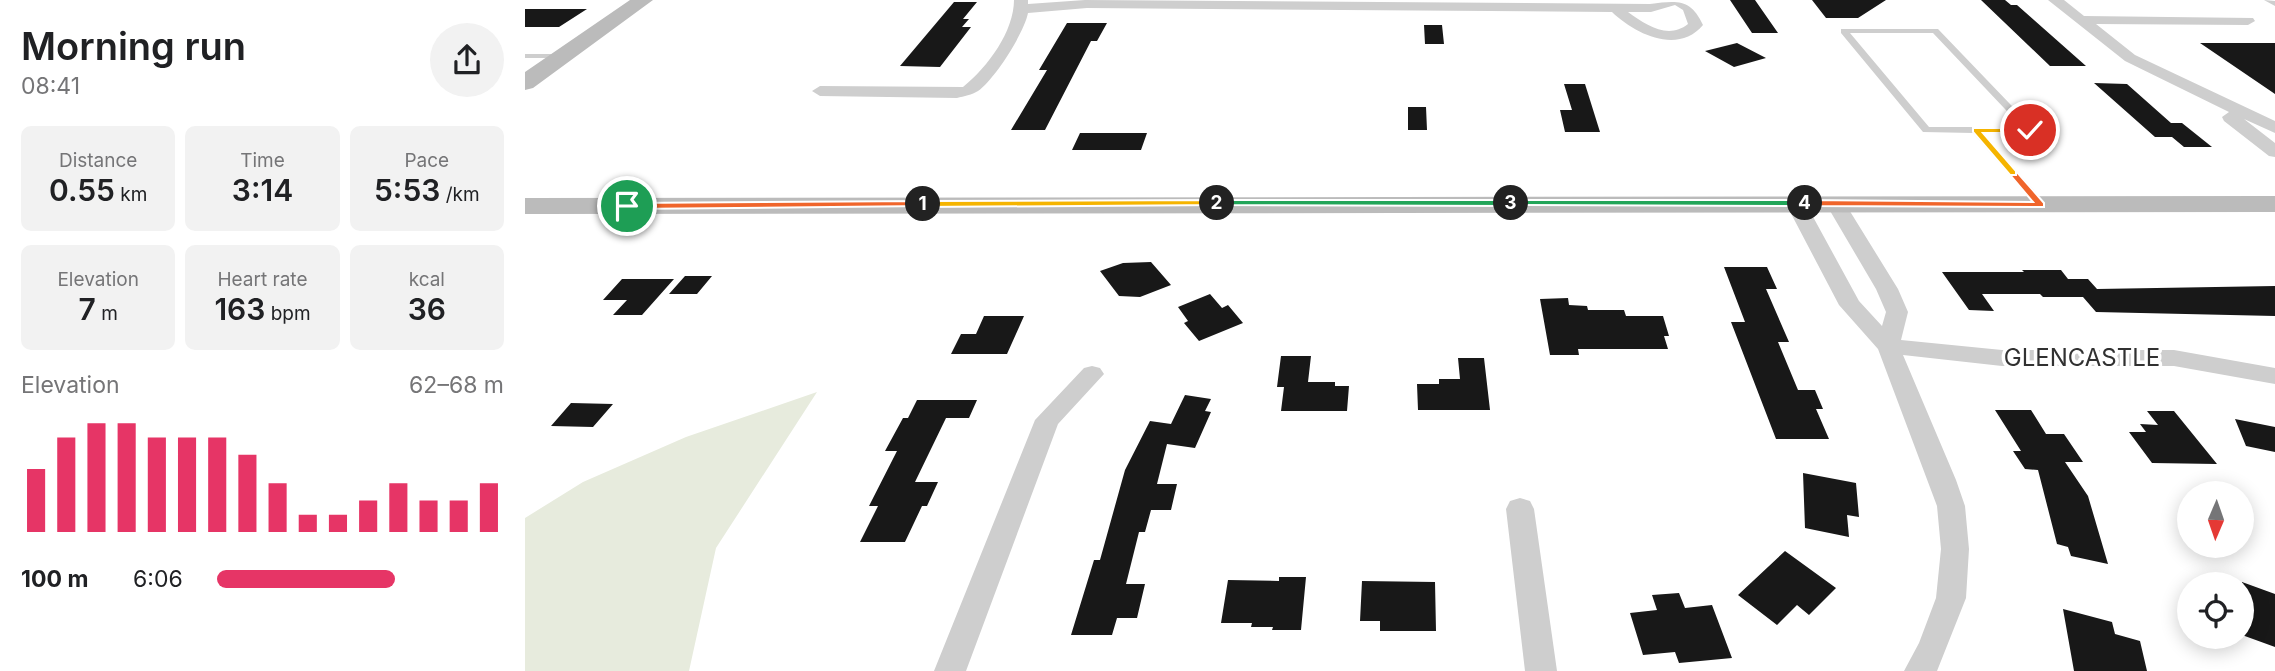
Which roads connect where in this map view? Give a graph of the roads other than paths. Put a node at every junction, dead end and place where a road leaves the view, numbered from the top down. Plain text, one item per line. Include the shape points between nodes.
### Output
1 (643, 0) edge
2 (1678, 0) edge
3 (2055, 0) edge
4 (2268, 0) edge
5 (1248, 2) edge
6 (1021, 4) edge
7 (2275, 4) edge
8 (1616, 8) junction
9 (2081, 20) junction
10 (2248, 21) dead end
11 (525, 56) edge
12 (562, 56) junction
13 (525, 83) edge
14 (820, 91) dead end
15 (957, 93) joint
16 (2206, 96) junction
17 (2275, 128) edge
18 (1976, 130) junction
19 (2275, 152) edge
20 (1796, 204) junction
21 (1836, 204) junction
22 (2275, 204) edge
23 (2041, 205) junction
24 (525, 206) edge
25 (1888, 346) junction
26 (1091, 374) dead end
27 (2275, 376) edge
28 (1520, 509) dead end
29 (950, 671) edge
30 (1541, 671) edge
31 (1920, 671) edge

1 - 12 street
2 - 8 street via 1651,8
2 - 8 street via 1689,8 1696,25 1682,33 1643,30
3 - 9 street
4 - 7 lane
5 - 6 street
5 - 8 street
6 - 15 street via 1014,31 979,82
9 - 10 street
9 - 16 street via 2130,58
11 - 12 lane
12 - 13 street
14 - 15 street
16 - 17 street
16 - 19 street
18 - 18 lane via 2030,130 1935,31 1844,31 1926,130
18 - 23 lane
20 - 21 street
20 - 24 street
20 - 25 street via 1850,305
21 - 23 street
21 - 25 street via 1887,289 1896,313
22 - 23 street
25 - 27 street, GLENCASTLE via 2002,358 2174,358
25 - 31 street via 1951,506 1955,549 1951,598
26 - 29 street via 1047,419
28 - 30 street

